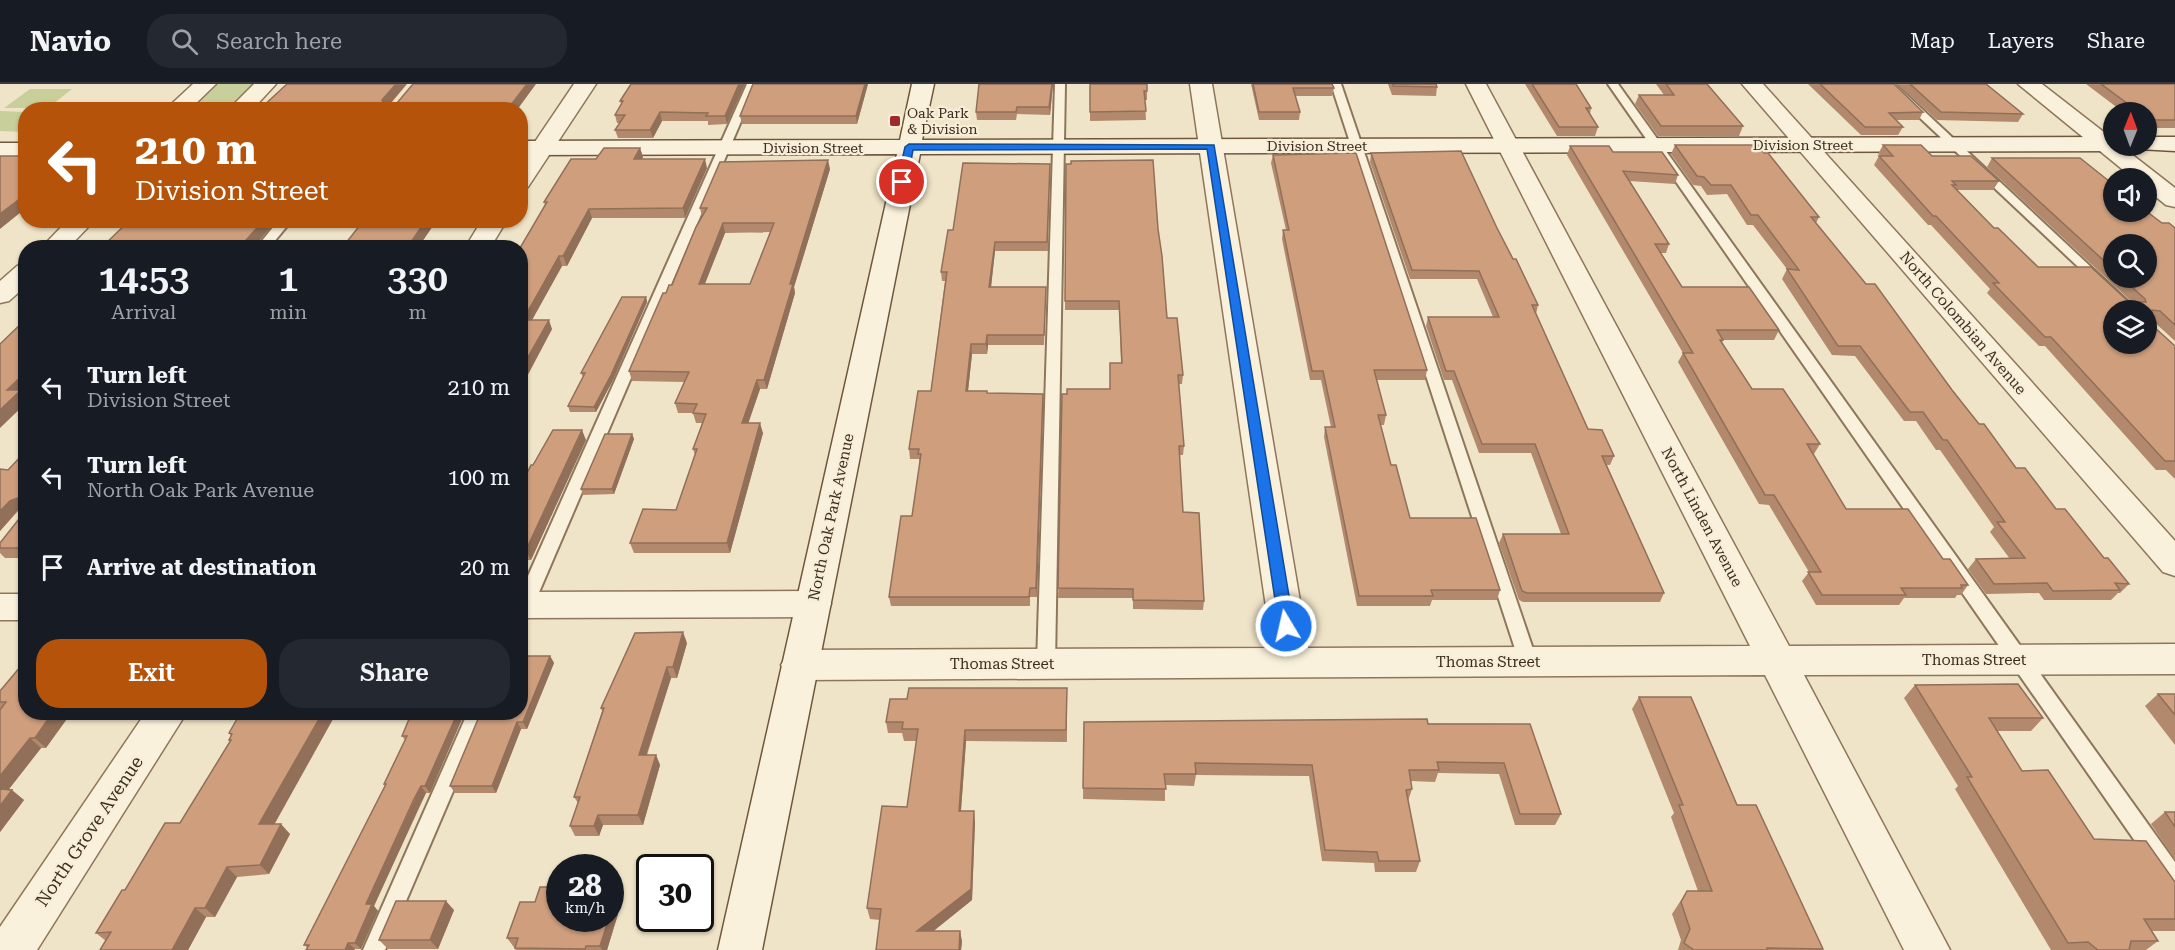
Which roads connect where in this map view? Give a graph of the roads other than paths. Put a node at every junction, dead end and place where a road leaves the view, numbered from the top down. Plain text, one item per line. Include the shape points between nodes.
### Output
1 (206, 84) edge
2 (266, 84) edge
3 (585, 84) edge
4 (752, 84) edge
5 (923, 84) edge
6 (1060, 84) edge
7 (1201, 84) edge
8 (1336, 84) edge
9 (1476, 84) edge
10 (1613, 84) edge
11 (1752, 84) edge
12 (1889, 84) edge
13 (2030, 84) edge
14 (185, 102) edge
15 (247, 102) edge
16 (2103, 139) edge
17 (2103, 144) edge
18 (2157, 144) edge
19 (2175, 144) edge
20 (1806, 145) junction
21 (1954, 145) junction
22 (1357, 146) junction
23 (1509, 146) junction
24 (1656, 146) junction
25 (909, 147) junction
26 (1058, 147) junction
27 (1211, 147) junction
28 (532, 148) edge
29 (725, 148) junction
30 (0, 150) edge
31 (18, 150) edge
32 (2123, 156) edge
33 (2175, 200) edge
34 (74, 228) edge
35 (279, 228) edge
36 (62, 240) edge
37 (269, 240) edge
38 (18, 279) edge
39 (0, 295) edge
40 (2120, 300) edge
41 (2175, 563) edge
42 (528, 594) edge
43 (813, 604) junction
44 (0, 607) edge
45 (18, 607) edge
46 (528, 608) edge
47 (2019, 659) junction
48 (2175, 659) edge
49 (1777, 661) junction
50 (1292, 662) junction
51 (1528, 662) junction
52 (800, 664) junction
53 (1046, 664) junction
54 (163, 720) edge
55 (475, 720) edge
56 (2175, 880) edge
57 (11, 950) edge
58 (374, 950) edge
59 (740, 950) edge
60 (1928, 950) edge

1 - 14 street
2 - 15 street
3 - 28 street
4 - 29 lane
5 - 25 street, North Oak Park Avenue
6 - 26 lane
7 - 27 street
8 - 22 lane
9 - 23 street, North Linden Avenue
10 - 24 lane
11 - 20 street, North Colombian Avenue
12 - 21 lane
13 - 16 street
17 - 21 street, Division Street
18 - 19 street
20 - 21 street, Division Street
20 - 24 street, Division Street
20 - 41 street, North Colombian Avenue
21 - 40 lane
22 - 23 street, Division Street
22 - 27 street, Division Street
22 - 51 lane
23 - 24 street, Division Street
23 - 49 street, North Linden Avenue
24 - 47 lane
25 - 26 street, Division Street
25 - 29 street, Division Street
25 - 43 street, North Oak Park Avenue
26 - 27 street, Division Street
26 - 53 lane
27 - 50 street
28 - 29 street, Division Street
29 - 42 lane
30 - 31 street
32 - 33 street
34 - 36 street
35 - 37 lane
38 - 39 street
43 - 46 street
43 - 52 street, North Oak Park Avenue
44 - 45 street
47 - 48 street, Thomas Street
47 - 49 street, Thomas Street
47 - 56 lane
49 - 51 street, Thomas Street
49 - 60 street, North Linden Avenue
50 - 51 street, Thomas Street
50 - 53 street, Thomas Street
52 - 53 street, Thomas Street
52 - 59 street, North Oak Park Avenue
54 - 57 street, North Grove Avenue
55 - 58 lane

